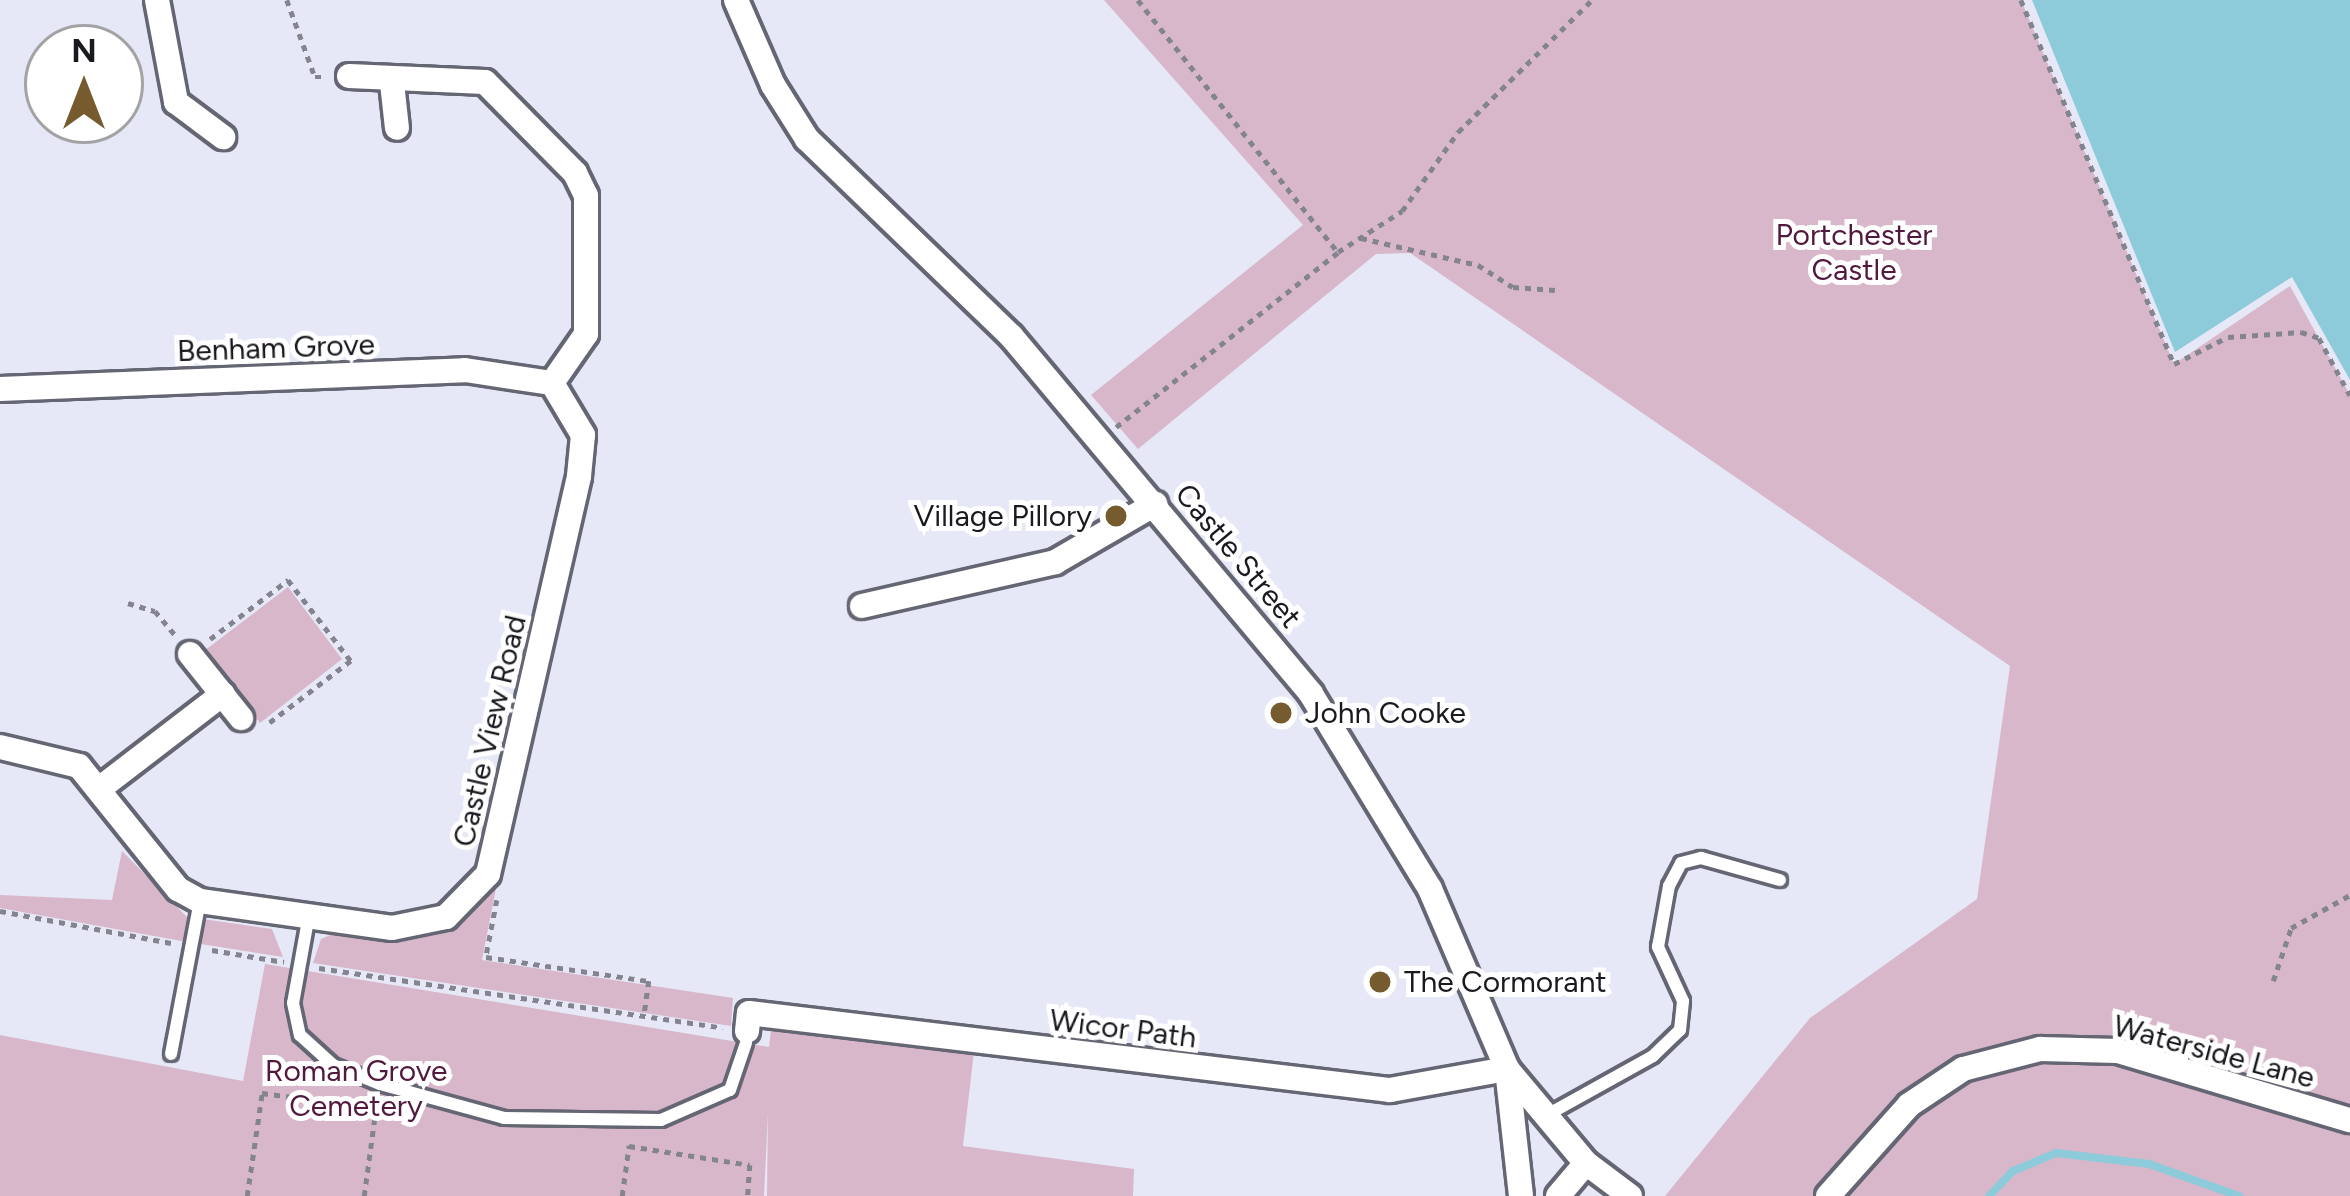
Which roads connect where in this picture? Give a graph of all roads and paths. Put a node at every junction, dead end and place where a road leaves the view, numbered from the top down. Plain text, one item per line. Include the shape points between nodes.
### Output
1 (157, 0) edge
2 (287, 0) edge
3 (736, 0) edge
4 (1138, 0) edge
5 (1592, 0) edge
6 (2021, 0) edge
7 (349, 76) joint
8 (392, 83) junction
9 (397, 128) dead end
10 (223, 137) dead end
11 (1361, 238) junction
12 (1338, 252) junction
13 (1555, 290) dead end
14 (552, 382) junction
15 (0, 389) edge
16 (2350, 395) edge
17 (1100, 440) junction
18 (1155, 504) junction
19 (128, 602) dead end
20 (862, 606) dead end
21 (190, 654) junction
22 (223, 694) junction
23 (241, 718) joint
24 (0, 747) edge
25 (99, 789) junction
26 (501, 879) dead end
27 (1780, 880) dead end
28 (2350, 896) edge
29 (200, 901) junction
30 (0, 911) edge
31 (308, 920) junction
32 (192, 947) junction
33 (299, 964) junction
34 (2273, 981) dead end
35 (644, 1016) junction
36 (747, 1037) junction
37 (171, 1054) dead end
38 (1507, 1069) junction
39 (380, 1084) junction
40 (376, 1108) junction
41 (1546, 1115) junction
42 (2348, 1116) edge
43 (632, 1122) junction
44 (628, 1146) junction
45 (1586, 1163) junction
46 (247, 1196) edge
47 (364, 1196) edge
48 (622, 1196) edge
49 (748, 1196) edge
50 (1521, 1196) edge
51 (1558, 1196) edge
52 (1630, 1196) edge
53 (1828, 1196) edge

1 - 10 street via 176,102
2 - 7 path via 315,77
3 - 17 street, Castle Street via 772,85 807,139 1011,336
4 - 12 path
5 - 11 path via 1458,132 1402,211
6 - 16 path via 2174,364 2228,337 2301,332 2319,338
7 - 8 street
8 - 9 street
8 - 14 street via 458,76 484,82 575,173 586,196 586,334
11 - 12 path
11 - 13 path via 1478,265 1513,287
12 - 17 path
14 - 15 street, Benham Grove via 465,370
14 - 31 street, Castle View Road via 583,435 579,476 488,874 446,917 392,928
17 - 18 street, Castle Street
18 - 20 street via 1055,562
18 - 38 street, Castle Street via 1311,694 1430,889
19 - 21 path via 155,611
21 - 22 street
21 - 23 path via 288,580 351,661 254,734
22 - 23 street
22 - 25 street
24 - 25 street via 67,760
25 - 29 street via 178,889
26 - 35 path via 486,957 649,981
27 - 41 lane via 1701,858 1681,863 1658,947 1683,1001 1680,1030 1653,1057
28 - 34 path via 2291,928
29 - 31 street, Castle View Road
29 - 32 lane
30 - 32 path
31 - 33 lane
32 - 33 path
32 - 37 lane
33 - 35 path
33 - 39 lane via 292,1003 300,1035 333,1065
35 - 36 path
36 - 38 street, Wicor Path via 749,1013 1390,1090
36 - 43 lane via 743,1068 715,1103
38 - 41 street, Castle Street
38 - 50 street
39 - 40 path
39 - 43 lane via 504,1118
40 - 46 path via 262,1093
40 - 47 path
41 - 45 street, Castle Street
42 - 53 street, Waterside Lane via 2118,1051 2040,1049 1963,1069 1909,1105
43 - 44 path
44 - 48 path
44 - 49 path via 750,1165
45 - 51 street
45 - 52 street, Castle Street

